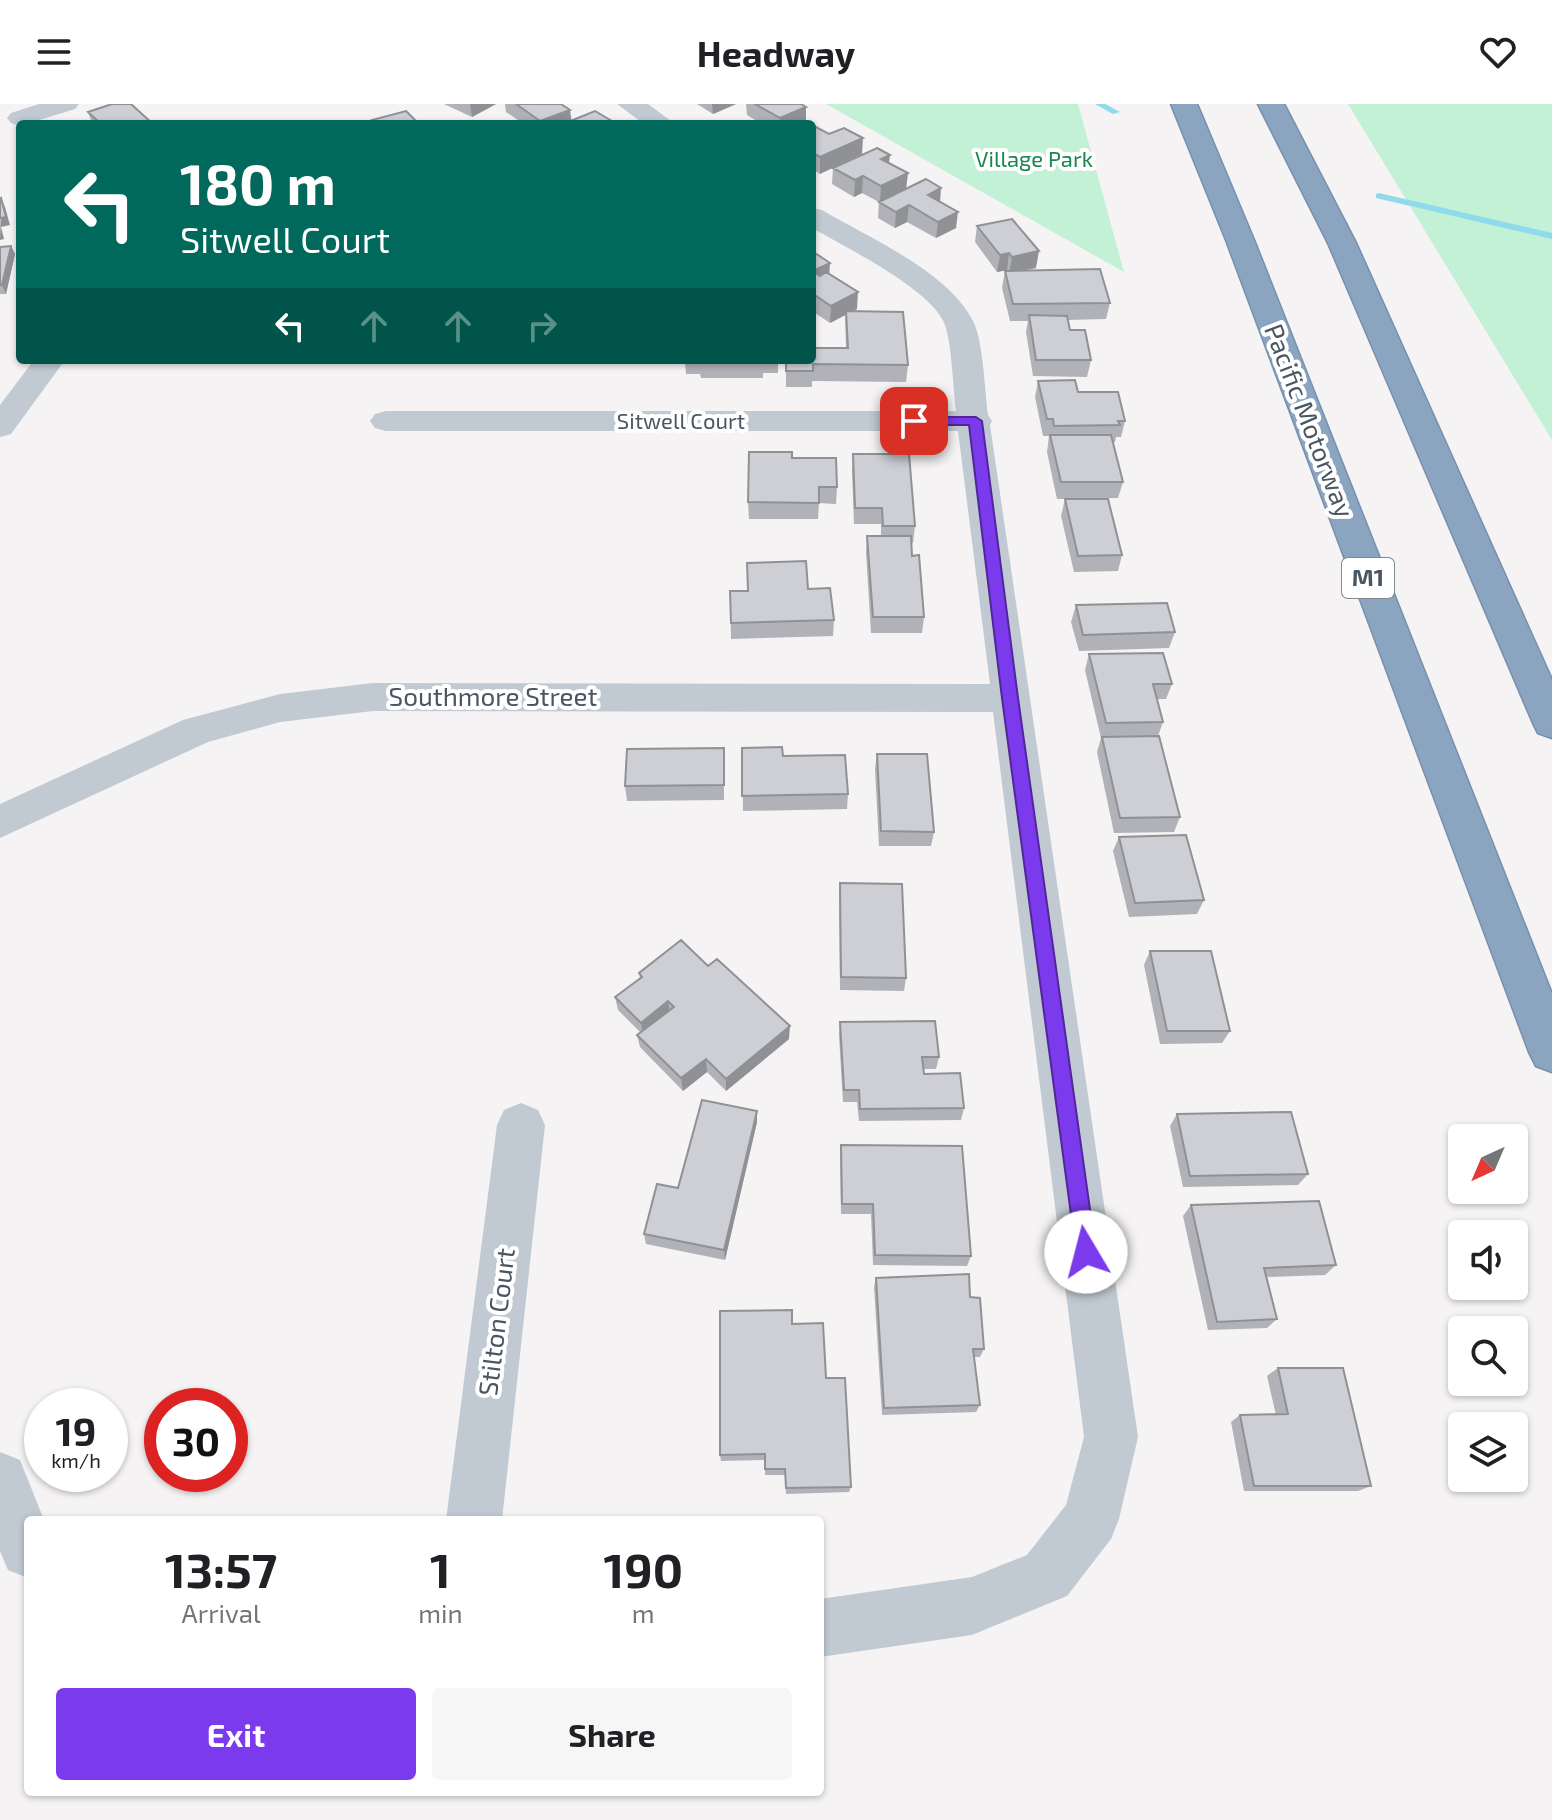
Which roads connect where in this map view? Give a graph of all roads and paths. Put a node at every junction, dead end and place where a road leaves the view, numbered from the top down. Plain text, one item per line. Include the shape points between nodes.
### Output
1 (66, 104) edge
2 (630, 104) edge
3 (1184, 104) edge
4 (1271, 104) edge
5 (18, 115) edge
6 (656, 120) edge
7 (816, 218) edge
8 (47, 364) edge
9 (386, 421) dead end
10 (976, 421) junction
11 (0, 427) edge
12 (1010, 698) junction
13 (1552, 723) edge
14 (0, 822) edge
15 (1552, 1052) edge
16 (521, 1125) dead end
17 (0, 1480) edge
18 (474, 1516) edge
19 (24, 1540) edge
20 (824, 1627) edge

1 - 5 street
2 - 6 street
3 - 15 highway, Pacific Motorway / M1
4 - 13 highway via 1342,243
7 - 10 street via 943,299 960,325
8 - 11 street
9 - 10 street, Sitwell Court
10 - 12 street
12 - 14 street, Southmore Street via 373,697 280,708 197,730
12 - 20 street via 1111,1437 1091,1519 1047,1576 972,1606
16 - 18 street, Stilton Court
17 - 19 street

